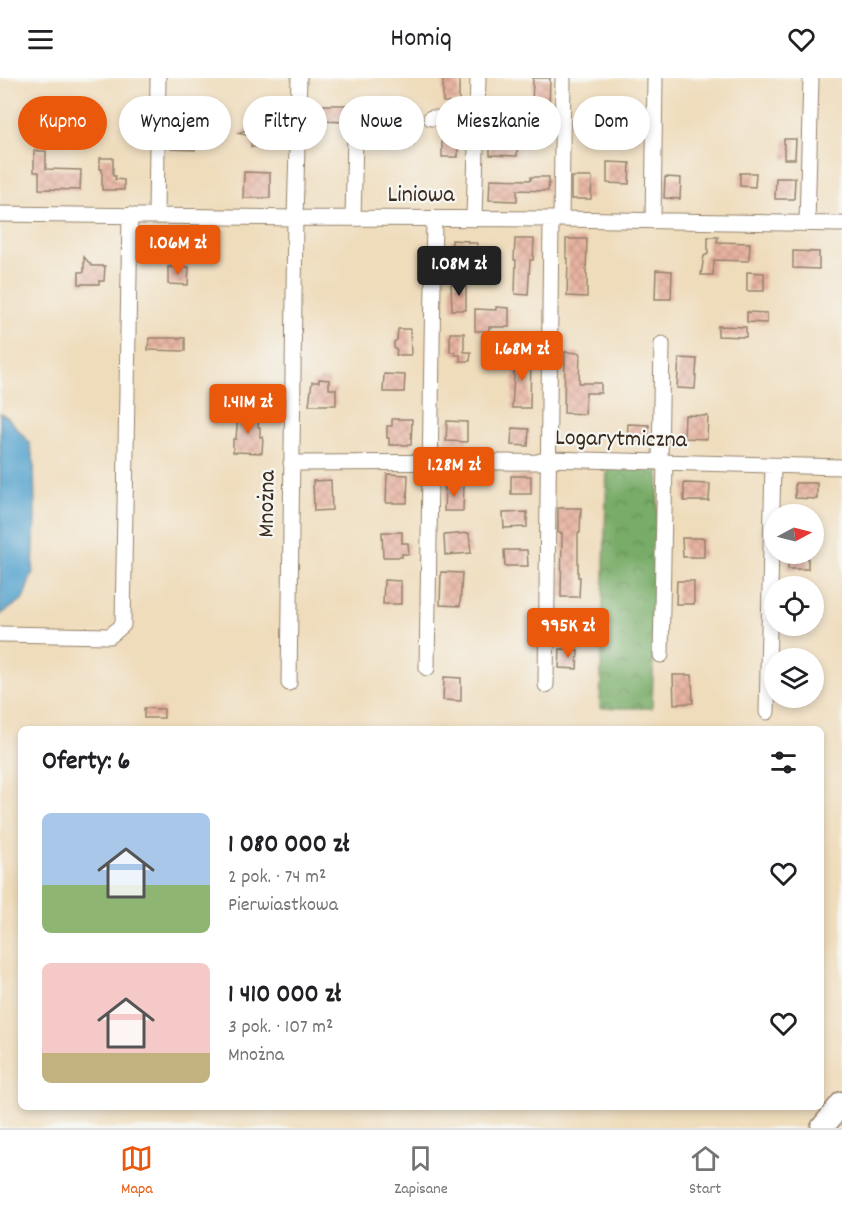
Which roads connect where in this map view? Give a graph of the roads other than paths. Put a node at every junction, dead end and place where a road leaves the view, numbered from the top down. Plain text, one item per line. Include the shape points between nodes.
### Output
1 (158, 78) edge
2 (299, 78) edge
3 (477, 78) edge
4 (563, 78) edge
5 (655, 78) edge
6 (811, 78) edge
7 (477, 96) edge
8 (431, 118) dead end
9 (436, 118) edge
10 (355, 150) edge
11 (475, 150) edge
12 (0, 214) edge
13 (130, 215) junction
14 (156, 215) junction
15 (295, 218) junction
16 (353, 218) junction
17 (434, 219) junction
18 (474, 219) junction
19 (556, 219) junction
20 (653, 220) junction
21 (807, 223) junction
22 (842, 224) edge
23 (663, 344) dead end
24 (548, 459) junction
25 (291, 463) junction
26 (431, 463) junction
27 (663, 463) junction
28 (773, 466) junction
29 (842, 467) edge
30 (0, 634) edge
31 (661, 655) dead end
32 (427, 668) dead end
33 (289, 683) dead end
34 (546, 685) dead end
35 (767, 712) dead end
36 (842, 1103) edge
37 (822, 1128) edge

1 - 14 street
2 - 15 street, Mnożna
3 - 7 street
4 - 19 street
5 - 20 street
6 - 21 street
8 - 9 street
10 - 16 street
11 - 18 street
12 - 13 street, Liniowa
13 - 14 street, Liniowa
13 - 30 street via 123,625 110,636
14 - 15 street, Liniowa
15 - 16 street, Liniowa
15 - 25 street, Mnożna
16 - 17 street, Liniowa
17 - 18 street, Liniowa
17 - 26 street
18 - 19 street, Liniowa
19 - 20 street, Liniowa
19 - 24 street
20 - 21 street, Liniowa
21 - 22 street, Liniowa
23 - 27 street
24 - 26 street, Logarytmiczna
24 - 27 street, Logarytmiczna
24 - 34 street
25 - 26 street, Logarytmiczna
25 - 33 street, Mnożna
26 - 32 street
27 - 28 street, Logarytmiczna
27 - 31 street
28 - 29 street, Logarytmiczna
28 - 35 street
36 - 37 highway

